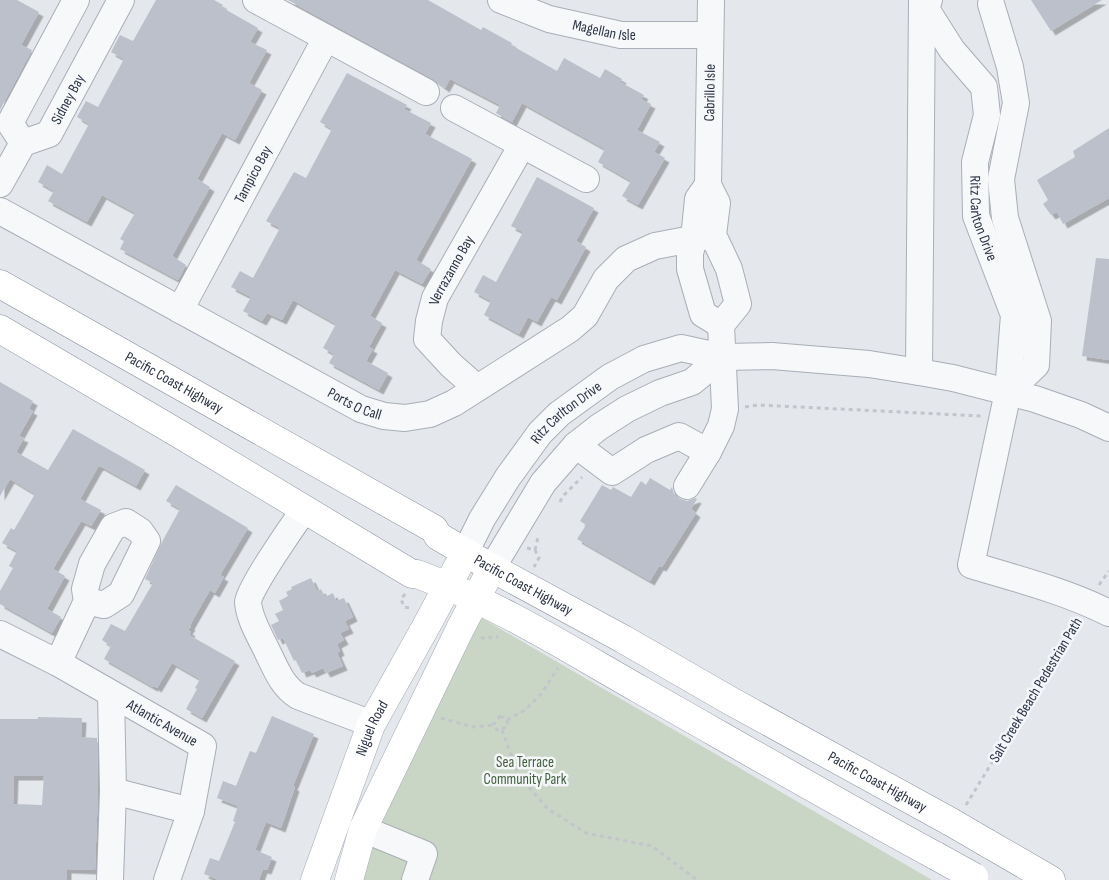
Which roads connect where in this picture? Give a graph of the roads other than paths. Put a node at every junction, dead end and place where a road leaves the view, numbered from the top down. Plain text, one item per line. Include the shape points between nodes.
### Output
1 (76, 0) edge
2 (89, 0) edge
3 (256, 0) edge
4 (501, 0) edge
5 (711, 0) edge
6 (922, 0) edge
7 (929, 0) edge
8 (991, 4) dead end
9 (117, 7) edge
10 (710, 35) junction
11 (326, 38) junction
12 (426, 92) dead end
13 (454, 108) dead end
14 (23, 143) junction
15 (522, 145) junction
16 (586, 179) dead end
17 (0, 184) edge
18 (0, 211) edge
19 (704, 237) junction
20 (729, 269) junction
21 (693, 280) junction
22 (0, 284) edge
23 (180, 310) junction
24 (721, 325) junction
25 (0, 329) edge
26 (722, 357) junction
27 (919, 372) junction
28 (477, 388) junction
29 (1008, 392) junction
30 (1109, 428) edge
31 (576, 445) junction
32 (708, 452) junction
33 (687, 486) dead end
34 (304, 510) junction
35 (464, 553) junction
36 (492, 568) junction
37 (448, 586) junction
38 (476, 599) junction
39 (87, 601) dead end
40 (1099, 608) edge
41 (0, 634) edge
42 (58, 663) junction
43 (111, 694) junction
44 (372, 724) junction
45 (114, 791) junction
46 (191, 810) junction
47 (362, 829) junction
48 (976, 879) edge
49 (110, 880) edge
50 (167, 880) edge
51 (315, 880) edge
52 (348, 880) edge
53 (415, 880) edge
54 (1051, 880) edge

1 - 14 street via 10,123
2 - 9 street
3 - 11 street
4 - 10 street, Magellan Isle via 549,19 621,35
5 - 10 street, Cabrillo Isle
6 - 27 street
7 - 29 street, Ritz Carlton Drive via 926,9 952,50 984,87 987,115 975,162 976,216 1014,315
8 - 29 street, Ritz Carlton Drive via 1010,68 1016,102 1000,179 1005,218 1038,321 1036,365
9 - 14 street, Sidney Bay via 49,134
10 - 19 street, Cabrillo Isle via 708,185 717,203
11 - 12 street
11 - 23 street, Tampico Bay
13 - 15 street
14 - 17 street
15 - 16 street
15 - 28 street, Verrazanno Bay via 435,298 429,321 427,339
18 - 23 street, Ports O Call
19 - 20 street
19 - 21 street, Cabrillo Isle via 690,253
19 - 28 street, Ports O Call via 655,246 626,259 606,279 585,316 570,329
20 - 21 street
20 - 24 street via 738,304
21 - 24 street, Cabrillo Isle via 702,314
22 - 35 main road, Pacific Coast Highway via 434,529 438,536
23 - 28 street, Ports O Call via 361,409 384,416 405,418 430,414
24 - 26 street
25 - 34 main road
26 - 27 street, Ritz Carlton Drive via 772,356 869,364
26 - 31 street, Ritz Carlton Drive via 692,382 627,409
26 - 32 street via 724,409 721,426
26 - 35 street, Ritz Carlton Drive via 681,348 644,359 610,377 559,414 540,433 508,477
27 - 29 street, Ritz Carlton Drive
29 - 30 street, Ritz Carlton Drive via 1035,398
29 - 40 street via 971,565
31 - 32 street via 612,472 646,450 679,436
31 - 36 street, Ritz Carlton Drive via 543,483
32 - 33 street
34 - 37 main road via 412,574
34 - 44 street via 252,591 248,601 252,618 289,691
35 - 36 main road, Pacific Coast Highway
35 - 37 main road, Niguel Road
36 - 38 main road
36 - 54 main road, Pacific Coast Highway, bridge via 729,700 957,816 987,843
37 - 38 main road
37 - 44 main road, Niguel Road
38 - 47 main road
38 - 48 main road, bridge
39 - 42 street
41 - 42 street, Atlantic Avenue
42 - 43 street, Atlantic Avenue
43 - 45 street
43 - 46 street, Atlantic Avenue via 203,746
44 - 51 main road, Niguel Road
45 - 46 street
45 - 49 street
46 - 50 street, Atlantic Avenue
47 - 52 main road
47 - 53 street via 424,854

